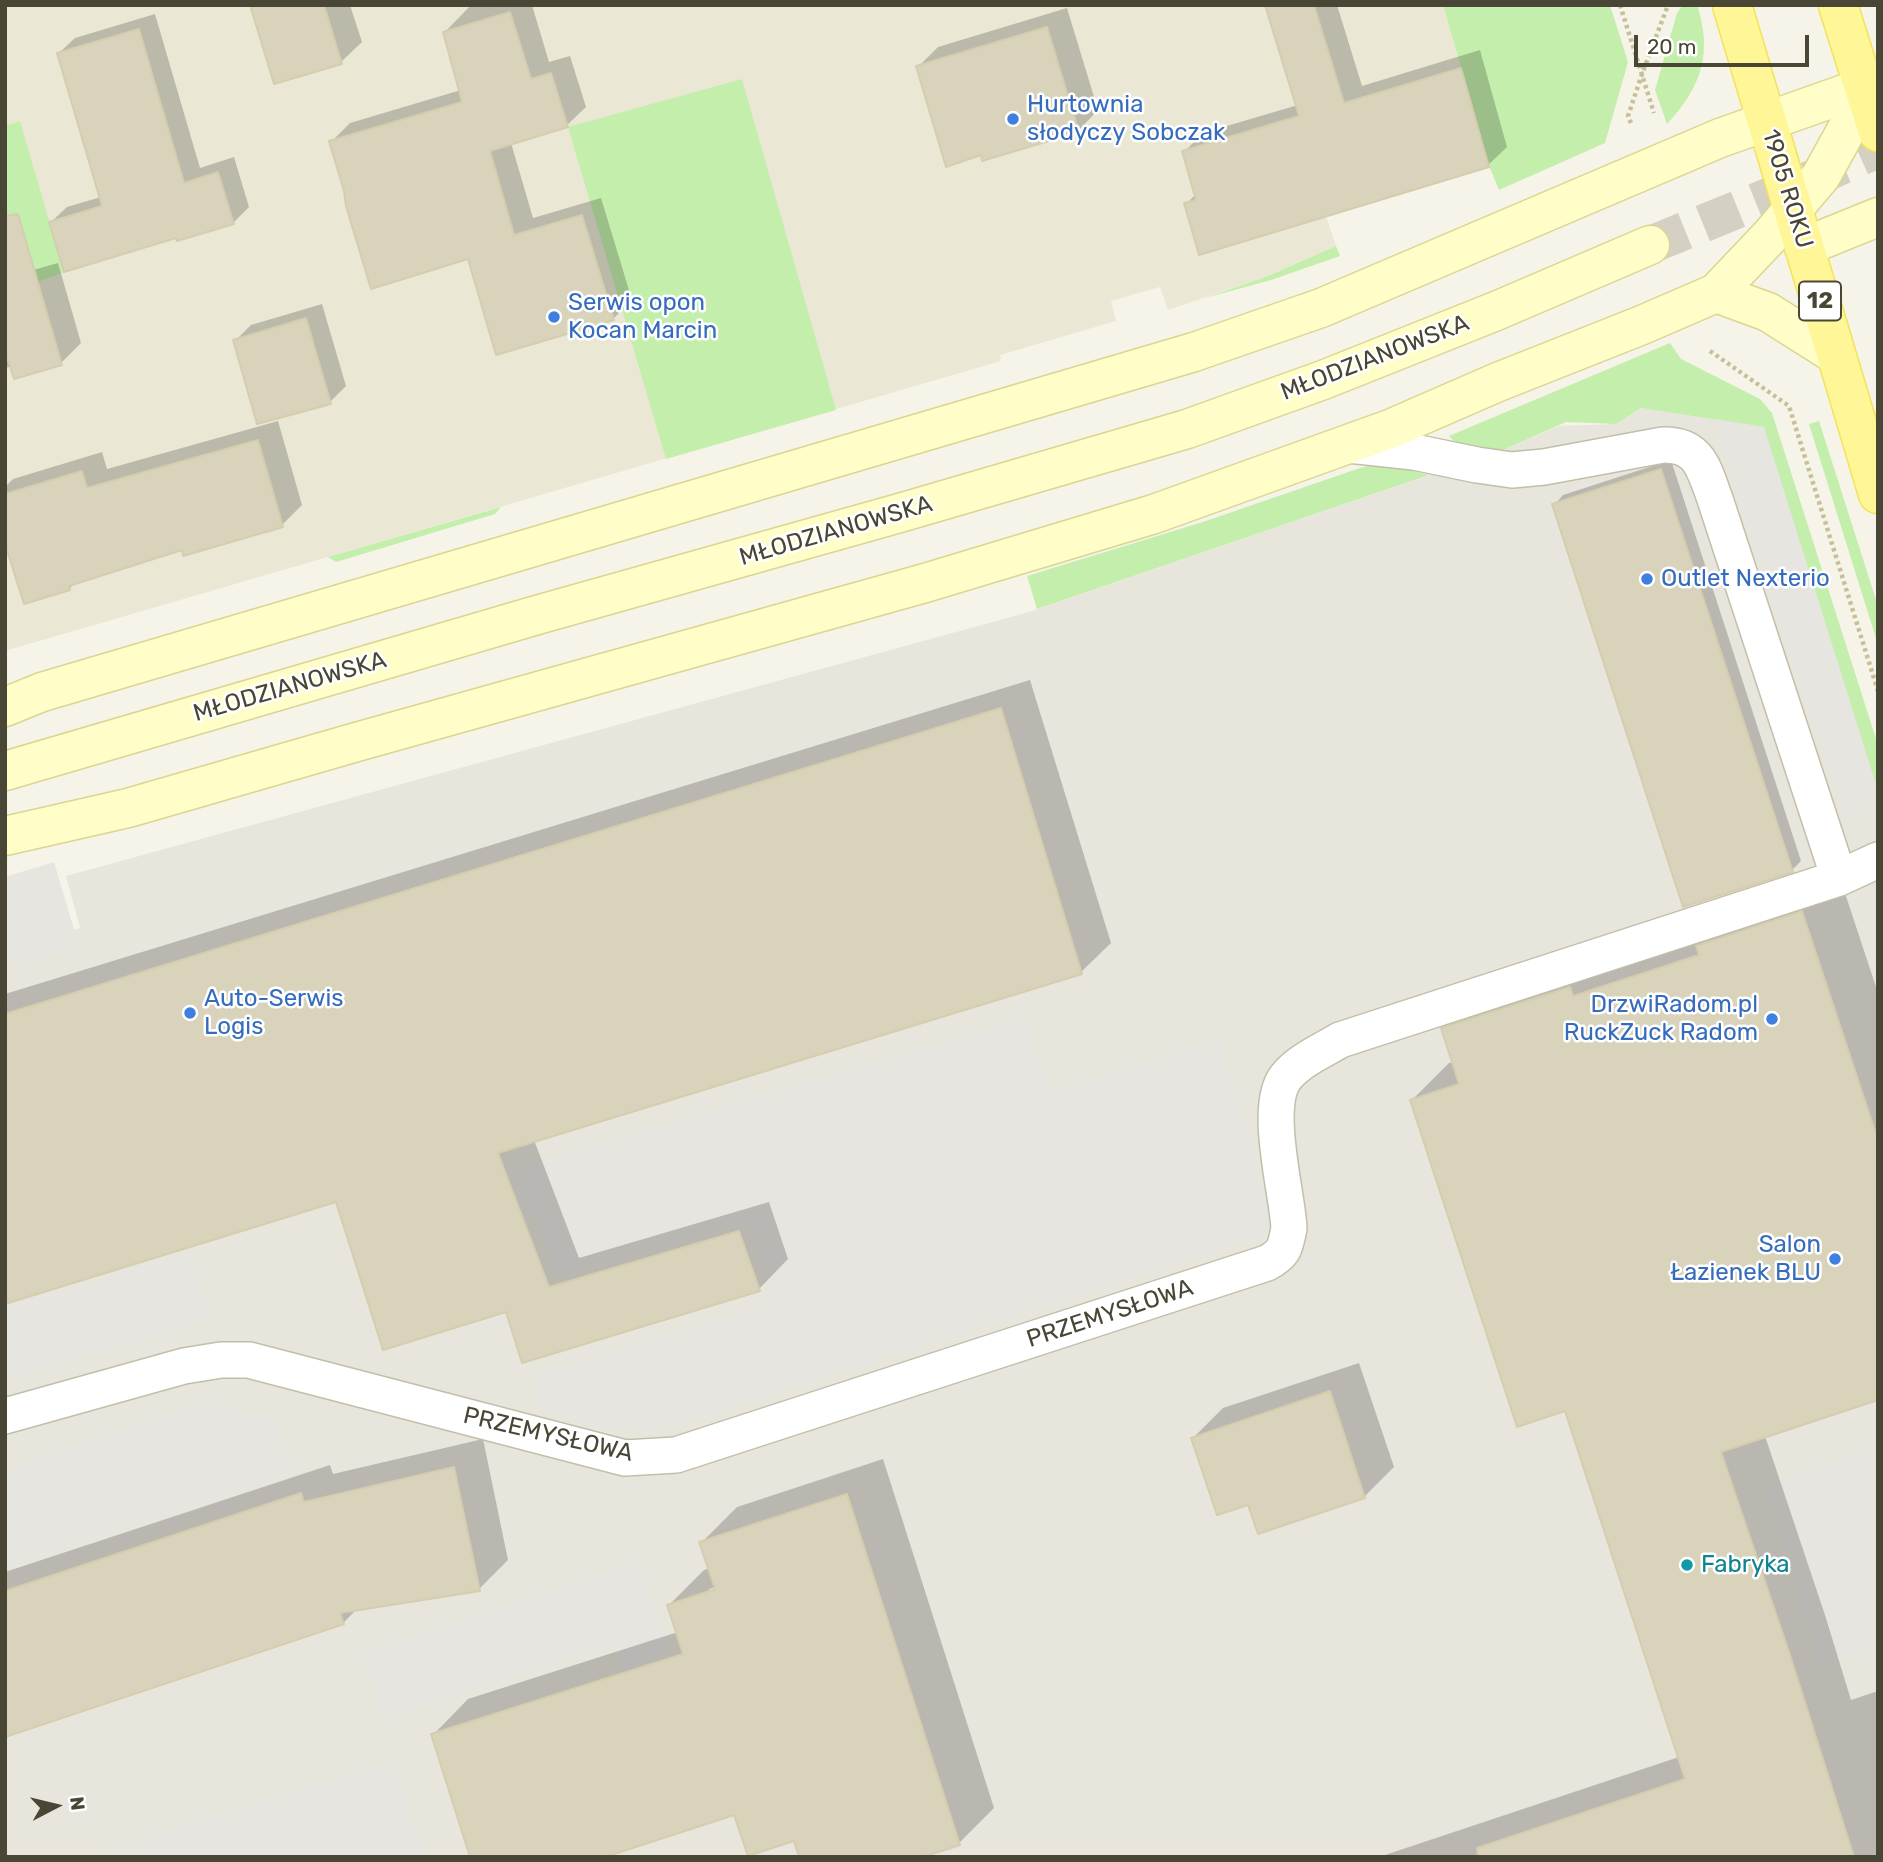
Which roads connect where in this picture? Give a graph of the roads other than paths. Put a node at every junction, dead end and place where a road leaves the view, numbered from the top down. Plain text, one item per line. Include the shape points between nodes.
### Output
1 (1732, 5) edge
2 (1838, 5) edge
3 (1864, 87) junction
4 (1766, 121) junction
5 (1877, 130) edge
6 (1792, 208) junction
7 (1878, 217) edge
8 (1650, 245) tunnel mouth
9 (1804, 247) junction
10 (1716, 293) junction
11 (1836, 355) junction
12 (1349, 445) junction
13 (1878, 494) edge
14 (5, 707) edge
15 (5, 771) edge
16 (5, 835) edge
17 (1878, 860) edge
18 (1839, 878) junction
19 (5, 1416) edge

1 - 4 main road, 1905 ROKU / 12
2 - 3 main road
3 - 4 main road
3 - 5 main road
3 - 6 main road via 1821,176
4 - 6 main road, 1905 ROKU / 12
4 - 14 main road via 1321,308 1194,352 317,609
5 - 9 main road via 1846,171
6 - 9 main road, 1905 ROKU / 12
6 - 10 main road
7 - 9 main road
8 - 15 main road, MŁODZIANOWSKA via 1323,380 1187,429
9 - 11 main road, 1905 ROKU / 12
10 - 11 main road via 1768,312
10 - 12 main road
11 - 13 main road, 1905 ROKU / 12
12 - 16 main road via 1154,514 925,583 128,808
12 - 18 lane via 1512,470 1663,445 1689,450 1700,460 1715,499
17 - 18 lane
18 - 19 lane, PRZEMYSŁOWA via 1340,1040 1301,1063 1284,1079 1275,1112 1289,1228 1281,1254 1252,1268 676,1455 625,1458 249,1360 184,1366

